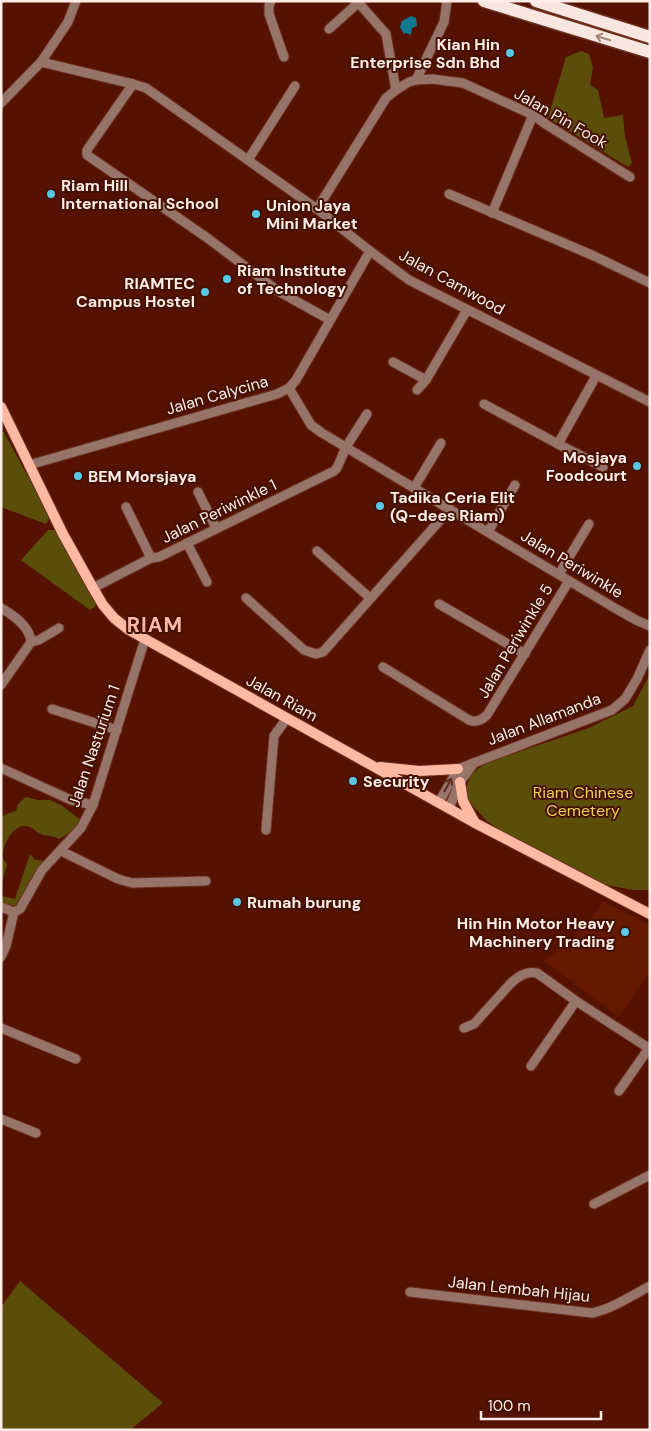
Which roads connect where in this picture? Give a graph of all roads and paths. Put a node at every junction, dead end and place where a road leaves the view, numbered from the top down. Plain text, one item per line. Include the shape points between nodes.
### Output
1 (76, 1) edge
2 (271, 1) edge
3 (447, 1) edge
4 (484, 1) edge
5 (536, 1) edge
6 (358, 2) edge
7 (329, 29) dead end
8 (650, 37) edge
9 (650, 52) edge
10 (284, 57) dead end
11 (42, 62) junction
12 (416, 80) junction
13 (133, 84) junction
14 (295, 86) dead end
15 (396, 90) junction
16 (1, 103) edge
17 (533, 115) junction
18 (248, 160) junction
19 (630, 177) dead end
20 (449, 194) dead end
21 (317, 209) junction
22 (492, 213) junction
23 (370, 252) junction
24 (650, 283) edge
25 (467, 310) junction
26 (330, 320) junction
27 (393, 362) dead end
28 (596, 376) junction
29 (426, 380) junction
30 (289, 388) junction
31 (417, 390) dead end
32 (650, 402) edge
33 (484, 404) dead end
34 (1, 407) edge
35 (367, 414) dead end
36 (441, 443) dead end
37 (558, 444) junction
38 (346, 447) junction
39 (29, 465) junction
40 (603, 467) dead end
41 (515, 485) dead end
42 (414, 488) junction
43 (198, 492) dead end
44 (126, 507) dead end
45 (450, 509) junction
46 (589, 524) dead end
47 (216, 528) junction
48 (488, 532) junction
49 (187, 543) junction
50 (317, 551) dead end
51 (151, 558) junction
52 (559, 574) junction
53 (569, 581) junction
54 (207, 582) dead end
55 (93, 588) junction
56 (246, 598) dead end
57 (370, 598) junction
58 (439, 604) dead end
59 (1, 608) edge
60 (650, 626) edge
61 (59, 628) dead end
62 (145, 639) junction
63 (31, 642) junction
64 (650, 650) edge
65 (525, 654) junction
66 (383, 667) dead end
67 (1, 685) edge
68 (52, 709) dead end
69 (287, 718) junction
70 (117, 730) junction
71 (476, 761) junction
72 (374, 766) junction
73 (1, 768) edge
74 (458, 769) junction
75 (460, 782) junction
76 (439, 802) junction
77 (93, 805) junction
78 (449, 808) junction
79 (475, 822) junction
80 (266, 830) dead end
81 (61, 851) junction
82 (206, 881) dead end
83 (1, 907) edge
84 (14, 912) junction
85 (650, 914) edge
86 (1, 957) edge
87 (576, 1001) junction
88 (1, 1028) edge
89 (464, 1028) dead end
90 (649, 1048) edge
91 (76, 1059) dead end
92 (531, 1066) dead end
93 (619, 1090) dead end
94 (1, 1119) edge
95 (36, 1133) dead end
96 (650, 1175) edge
97 (594, 1204) dead end
98 (650, 1286) edge
99 (410, 1292) dead end

1 - 11 street via 68,22
2 - 10 street via 269,14
3 - 12 street via 444,22
9 -> 4 highway
5 - 8 highway
6 - 7 street
6 - 15 street via 386,34
11 - 13 street, Jalan Camwood
11 - 16 street
12 - 15 street, Jalan Pin Fook
12 - 17 street, Jalan Pin Fook via 463,82
13 - 18 street, Jalan Camwood via 146,88
13 - 26 street via 87,150 88,155 278,291
14 - 18 street
15 - 21 street, Jalan Pin Fook via 386,98
17 - 19 street, Jalan Pin Fook
17 - 22 street
18 - 21 street, Jalan Camwood
20 - 22 street
21 - 23 street, Jalan Camwood
22 - 24 street
23 - 25 street, Jalan Camwood via 409,280
23 - 26 street, Jalan Calycina
25 - 28 street, Jalan Camwood
25 - 29 street
26 - 30 street, Jalan Calycina
27 - 29 street
28 - 32 street, Jalan Camwood
28 - 37 street
29 - 31 street
30 - 38 street, Jalan Periwinkle via 311,425
30 - 39 street, Jalan Calycina
33 - 37 street
34 - 39 main road, Jalan Riam
35 - 38 street, Jalan Periwinkle 1
36 - 42 street
37 - 40 street
38 - 42 street, Jalan Periwinkle
38 - 47 street, Jalan Periwinkle 1 via 334,471
39 - 55 main road, Jalan Riam
41 - 48 street
42 - 45 street, Jalan Periwinkle
43 - 47 street
44 - 51 street
45 - 48 street, Jalan Periwinkle
45 - 57 street
46 - 52 street
47 - 49 street, Jalan Periwinkle 1
48 - 52 street, Jalan Periwinkle
49 - 51 street, Jalan Periwinkle 1
49 - 54 street
50 - 57 street
51 - 55 street, Jalan Periwinkle 1
52 - 53 street, Jalan Periwinkle
53 - 60 street, Jalan Periwinkle
53 - 65 street, Jalan Periwinkle 5
55 - 62 main road, Jalan Riam via 114,618
56 - 57 street via 304,650 316,654 323,652
58 - 65 street
59 - 63 street via 20,620
61 - 63 street
62 - 69 main road, Jalan Riam
62 - 70 street, Jalan Nasturium 1
63 - 67 street
64 - 71 street, Jalan Allamanda via 625,699 612,710
65 - 66 street, Jalan Periwinkle 5 via 484,718 473,722
68 - 70 street
69 - 72 main road, Jalan Riam
69 - 80 street via 274,736
70 - 77 street, Jalan Nasturium 1
71 - 74 street, Jalan Allamanda
71 - 75 street, Jalan Allamanda
72 - 74 main road
72 - 76 main road, Jalan Riam
73 - 77 street via 71,800
76 -> 74 street
75 - 78 street, Jalan Allamanda
75 - 79 main road via 463,801
76 - 78 main road, Jalan Riam
77 - 81 street, Jalan Nasturium 1 via 81,828
78 - 79 main road, Jalan Riam
79 - 85 main road, Jalan Riam
81 - 82 street via 132,883
81 - 84 street, Jalan Nasturium 1 via 42,870 20,909
83 - 84 street
84 - 86 street, Jalan Nasturium 1
87 - 89 street via 531,972 517,977 474,1024
87 - 90 street
87 - 92 street
88 - 91 street
90 - 93 street
94 - 95 street
96 - 97 street
98 - 99 street, Jalan Lembah Hijau via 592,1313

